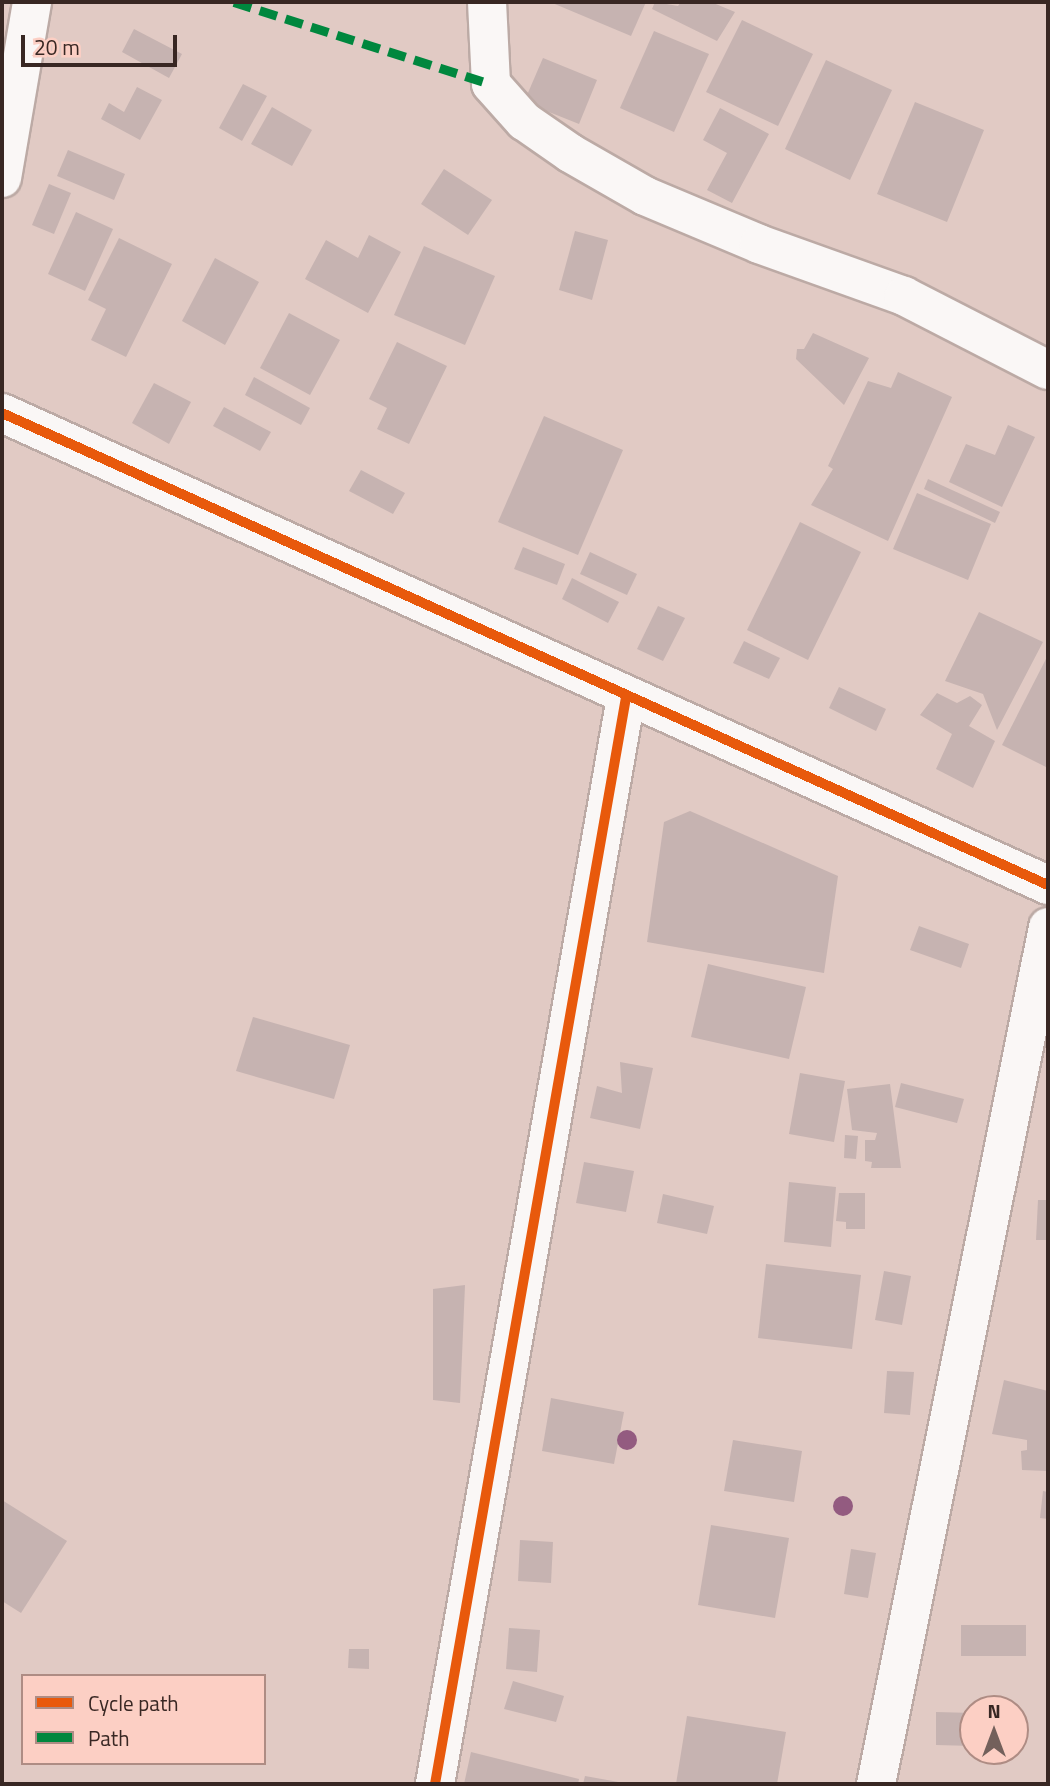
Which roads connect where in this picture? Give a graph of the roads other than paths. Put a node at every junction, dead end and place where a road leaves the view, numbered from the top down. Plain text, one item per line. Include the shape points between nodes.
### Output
1 (32, 2) edge
2 (487, 2) edge
3 (2, 178) edge
4 (1048, 370) edge
5 (2, 412) edge
6 (626, 697) junction
7 (1048, 885) edge
8 (1048, 927) edge
9 (435, 1784) edge
10 (876, 1784) edge

1 - 3 street
2 - 4 street via 491,83 524,121 570,153 645,196 759,244 904,296
5 - 6 street
6 - 7 street
6 - 9 street
8 - 10 street

